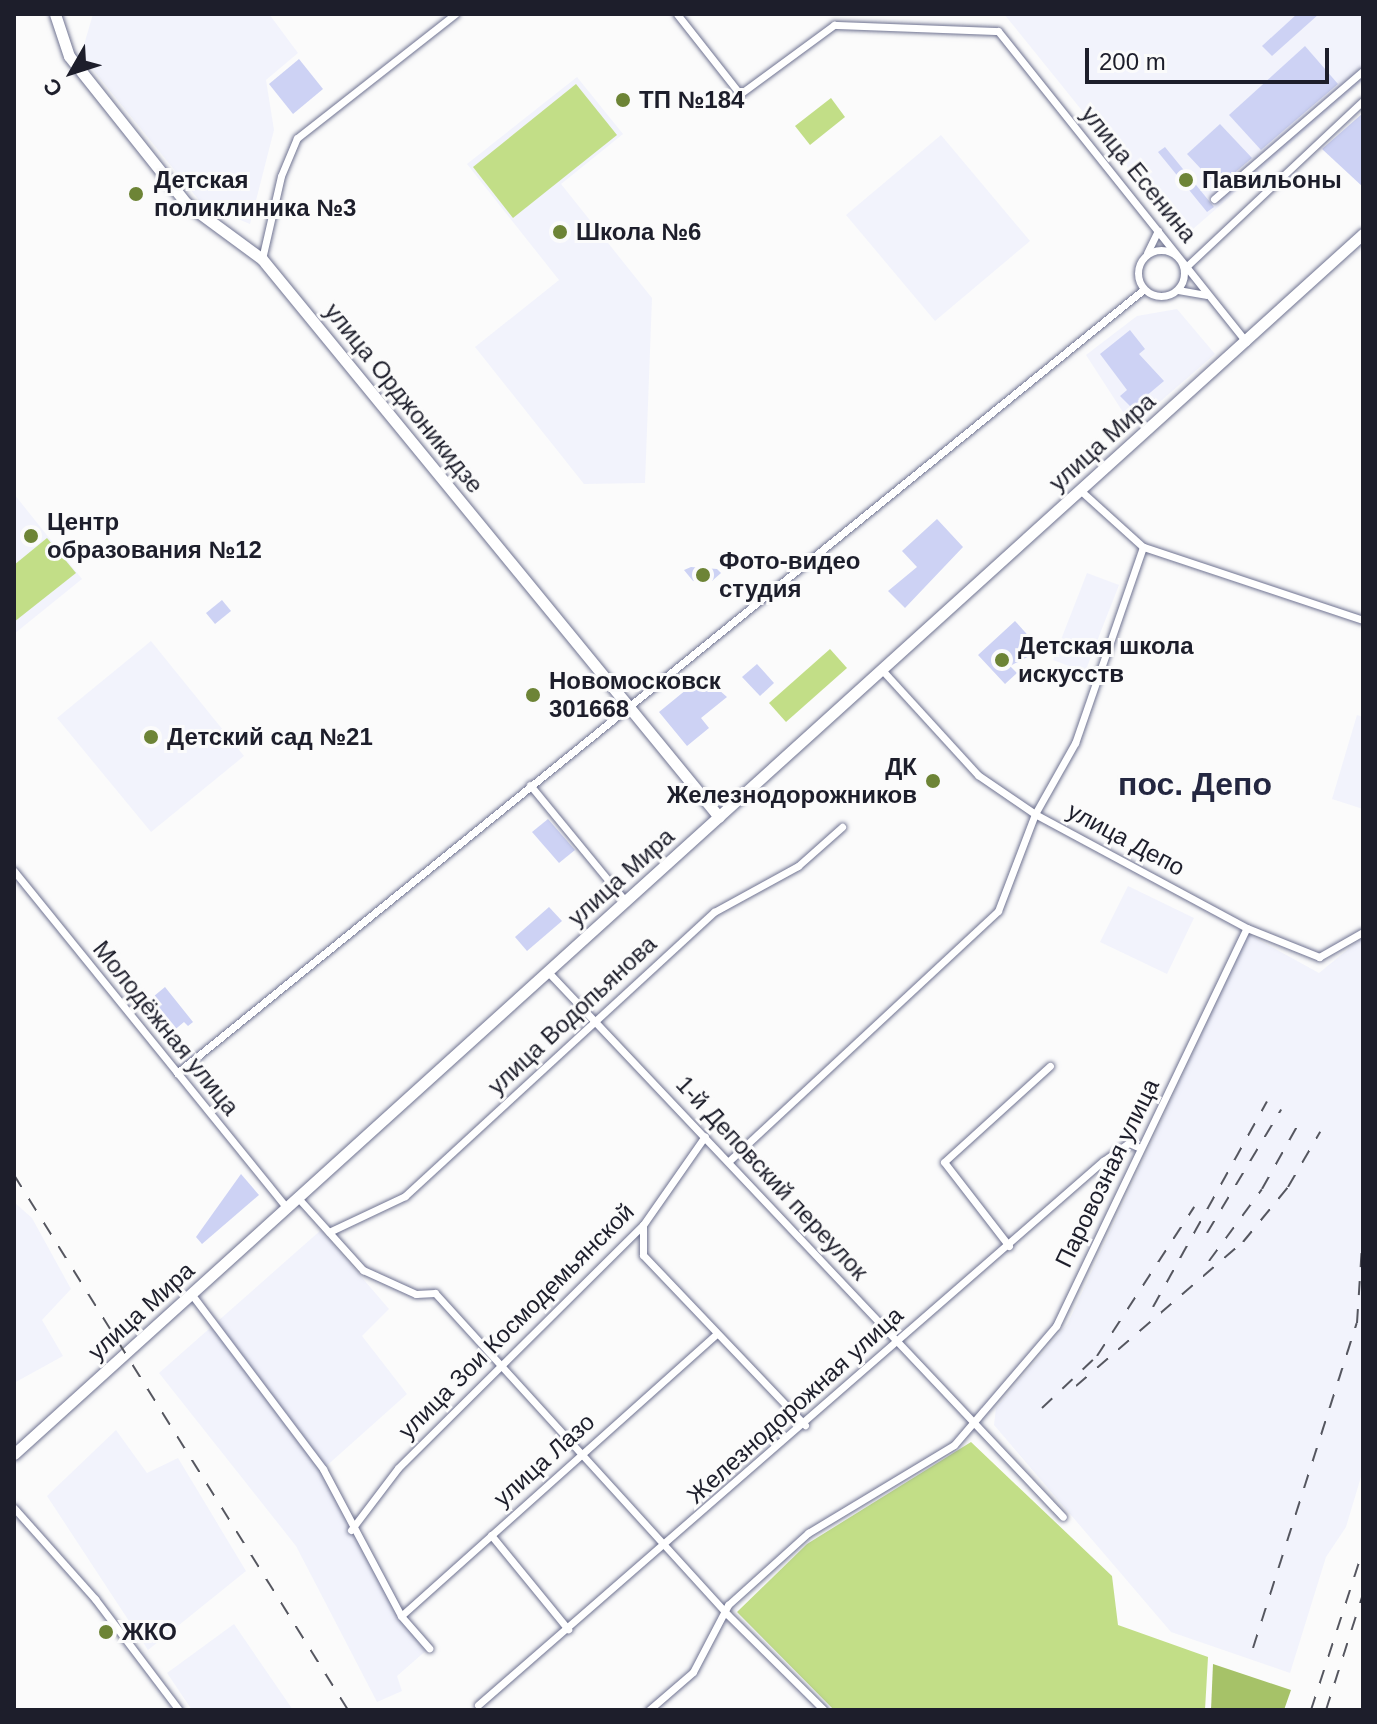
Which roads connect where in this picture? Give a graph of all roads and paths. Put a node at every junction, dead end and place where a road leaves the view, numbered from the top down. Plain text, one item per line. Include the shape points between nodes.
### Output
1 (55, 14) edge
2 (455, 14) edge
3 (677, 14) edge
4 (1363, 71) edge
5 (1363, 101) edge
6 (1214, 199) dead end
7 (1158, 230) junction
8 (1363, 234) edge
9 (1145, 255) junction
10 (1179, 256) junction
11 (262, 259) junction
12 (1187, 266) junction
13 (1143, 290) junction
14 (1178, 290) junction
15 (1210, 297) junction
16 (1246, 342) junction
17 (1081, 491) junction
18 (1143, 547) junction
19 (1363, 620) edge
20 (882, 670) junction
21 (628, 709) junction
22 (530, 785) junction
23 (1035, 814) junction
24 (719, 817) junction
25 (842, 827) dead end
26 (14, 871) edge
27 (626, 902) junction
28 (1247, 928) junction
29 (1363, 932) edge
30 (549, 973) junction
31 (594, 1023) junction
32 (1050, 1066) dead end
33 (177, 1073) junction
34 (705, 1136) junction
35 (1140, 1148) junction
36 (729, 1161) junction
37 (299, 1199) junction
38 (288, 1209) junction
39 (643, 1225) junction
40 (329, 1232) junction
41 (1009, 1246) junction
42 (192, 1295) junction
43 (715, 1335) junction
44 (898, 1342) junction
45 (502, 1367) junction
46 (977, 1419) junction
47 (805, 1425) junction
48 (14, 1454) edge
49 (582, 1454) junction
50 (14, 1508) edge
51 (1063, 1517) dead end
52 (351, 1530) junction
53 (491, 1535) junction
54 (665, 1546) junction
55 (728, 1615) junction
56 (401, 1616) junction
57 (568, 1629) junction
58 (429, 1648) dead end
59 (478, 1705) dead end
60 (179, 1710) edge
61 (649, 1710) edge
62 (824, 1710) edge

1 - 11 main road, улица Орджоникидзе via 69,56 186,203
2 - 11 street via 297,138 281,176
3 - 7 street, улица Есенина via 740,94 834,25 998,31
4 - 6 street
5 - 12 street
7 - 9 street
7 - 10 street, улица Есенина
8 - 16 main road, улица Мира
9 - 10 street via 1163,249
9 - 13 street via 1137,271
10 - 12 street, улица Есенина
10 - 14 street via 1185,275
11 - 21 main road, улица Орджоникидзе
12 - 15 street, улица Есенина
13 - 14 street via 1158,296
13 - 21 street
14 - 15 street
15 - 16 street, улица Есенина
16 - 17 main road, улица Мира
17 - 18 street
17 - 20 main road, улица Мира
18 - 19 street
18 - 23 street, улица Депо via 1075,743
20 - 23 street via 978,775
20 - 24 main road, улица Мира
21 - 22 street
21 - 24 main road, улица Орджоникидзе
22 - 27 street
22 - 33 street
23 - 28 street, улица Депо
23 - 36 street via 998,911
24 - 27 main road, улица Мира
25 - 31 street, улица Водопьянова via 798,866 714,912
26 - 33 street, Молодёжная улица
27 - 30 main road, улица Мира
28 - 29 street, улица Депо via 1319,957
28 - 35 street, Паровозная улица
30 - 31 street, 1-й Деповский переулок
30 - 37 main road, улица Мира
31 - 34 street, 1-й Деповский переулок
31 - 40 street, улица Водопьянова via 405,1196
32 - 41 street via 944,1162
33 - 38 street, Молодёжная улица
34 - 36 street, 1-й Деповский переулок
34 - 39 street, улица Зои Космодемьянской
35 - 41 street, Железнодорожная улица via 1129,1143 1118,1149
35 - 46 street, Паровозная улица via 1056,1326
36 - 44 street, 1-й Деповский переулок
37 - 38 main road, улица Мира
37 - 40 street
38 - 42 main road, улица Мира
39 - 43 street via 643,1255
39 - 45 street, улица Зои Космодемьянской
40 - 45 street via 363,1270 416,1294 435,1293
41 - 44 street, Железнодорожная улица
42 - 48 main road, улица Мира
42 - 52 street via 323,1469
43 - 47 street
43 - 49 street, улица Лазо
44 - 46 street, 1-й Деповский переулок
44 - 47 street, Железнодорожная улица
45 - 49 street
45 - 52 street, улица Зои Космодемьянской via 398,1468
46 - 51 street, 1-й Деповский переулок
46 - 55 street, Паровозная улица via 954,1445 808,1533 728,1605
47 - 54 street, Железнодорожная улица
49 - 53 street, улица Лазо
49 - 54 street
50 - 60 street via 95,1599
52 - 56 street
53 - 56 street, улица Лазо
53 - 57 street
54 - 55 street
54 - 57 street, Железнодорожная улица
55 - 61 street, Паровозная улица via 693,1672
55 - 62 street
56 - 58 street
57 - 59 street, Железнодорожная улица

